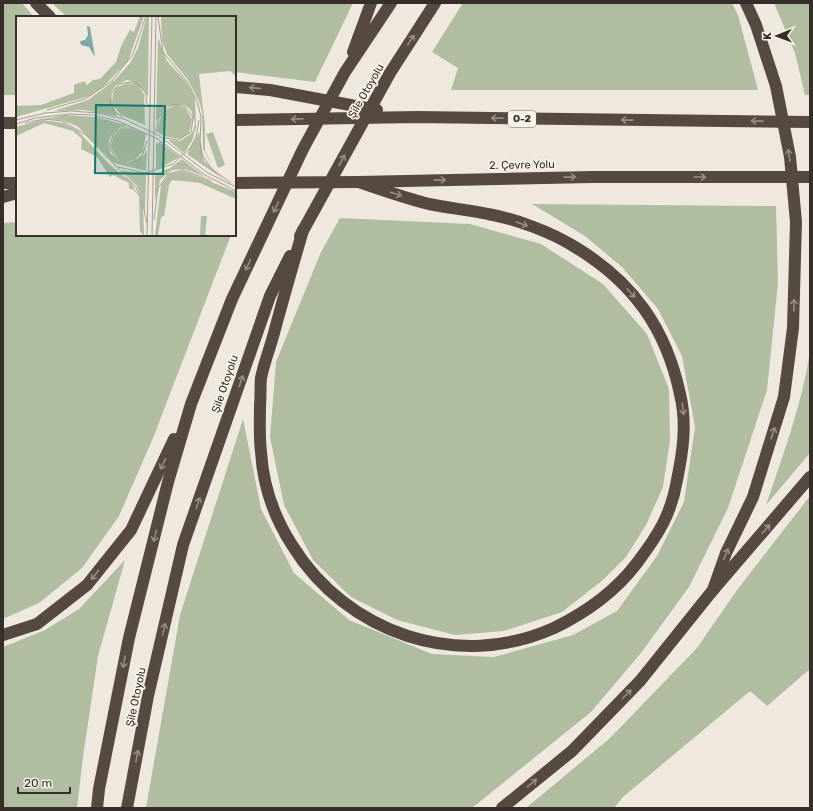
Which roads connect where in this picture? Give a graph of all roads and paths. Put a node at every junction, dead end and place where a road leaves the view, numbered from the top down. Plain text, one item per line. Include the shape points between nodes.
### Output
1 (36, 3) edge
2 (371, 3) edge
3 (391, 3) edge
4 (435, 3) edge
5 (746, 3) edge
6 (49, 16) edge
7 (345, 72) junction
8 (236, 87) edge
9 (418, 117) junction
10 (236, 120) edge
11 (810, 122) edge
12 (3, 123) edge
13 (16, 123) edge
14 (810, 177) edge
15 (359, 182) junction
16 (3, 183) edge
17 (16, 183) edge
18 (236, 183) edge
19 (16, 193) edge
20 (3, 197) edge
21 (303, 230) junction
22 (191, 404) junction
23 (810, 477) edge
24 (713, 590) junction
25 (3, 635) edge
26 (97, 808) edge
27 (127, 808) edge
28 (502, 808) edge

1 - 6 highway
2 - 7 highway
3 - 7 highway, Şile Otoyolu
21 -> 4 highway, Şile Otoyolu via 390,73
24 -> 5 highway via 726,553 753,497 784,397 793,328 796,222 790,157 776,86
7 -> 22 highway, Şile Otoyolu via 304,149 232,299
9 -> 8 highway via 270,90
9 -> 10 highway, O-2
11 -> 9 highway, O-2
12 - 13 highway
15 -> 14 highway, 2. Çevre Yolu via 592,177
15 - 18 highway, 2. Çevre Yolu
15 -> 21 highway via 428,203 492,214 546,232 571,244 597,261 620,281 641,304 656,327 669,354 684,409 680,469 667,518 650,546 611,593 590,609 545,632 499,644 451,645 432,643 393,631 373,621 347,606 307,568 281,528 270,500 264,476 260,427 261,380
16 - 17 highway
19 - 20 highway
27 -> 21 highway, Şile Otoyolu via 148,696 183,545 270,296
22 -> 25 highway via 131,530 87,585 37,624
22 -> 26 highway, Şile Otoyolu via 168,482 129,638
24 -> 23 highway
28 -> 24 highway via 577,746 640,681

